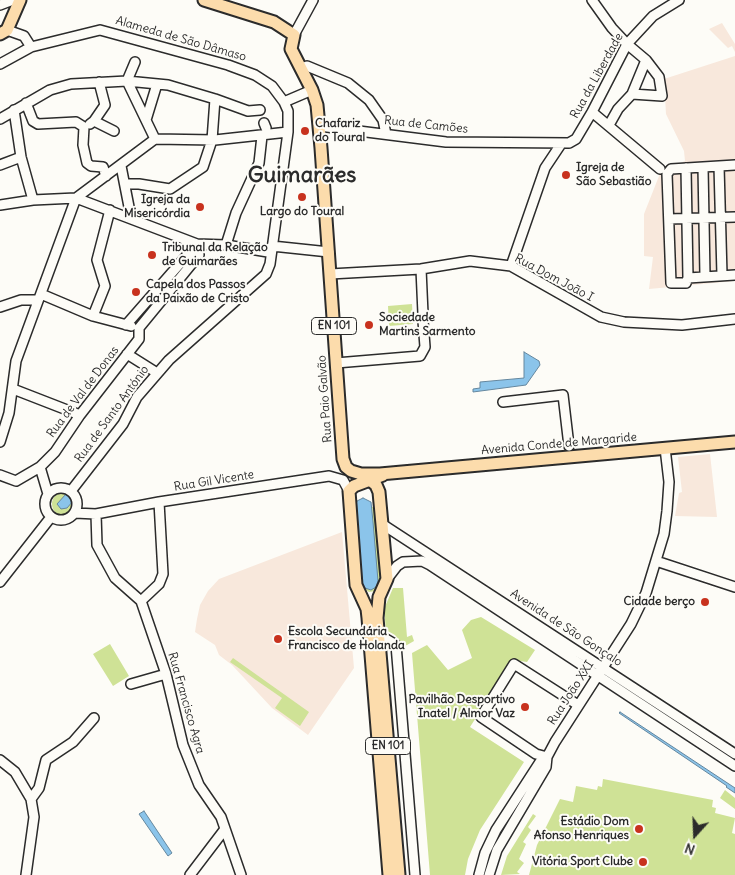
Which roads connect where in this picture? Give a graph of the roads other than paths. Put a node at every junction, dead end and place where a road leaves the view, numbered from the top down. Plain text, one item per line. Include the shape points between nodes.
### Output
1 (13, 0) edge
2 (20, 0) edge
3 (204, 0) edge
4 (313, 0) edge
5 (592, 0) edge
6 (679, 0) edge
7 (0, 4) edge
8 (4, 32) edge
9 (294, 35) junction
10 (627, 44) junction
11 (32, 47) junction
12 (646, 60) junction
13 (135, 62) dead end
14 (0, 64) edge
15 (302, 68) junction
16 (127, 81) junction
17 (99, 82) junction
18 (157, 84) junction
19 (312, 90) junction
20 (632, 94) junction
21 (216, 99) junction
22 (284, 102) junction
23 (26, 103) junction
24 (14, 110) junction
25 (592, 112) junction
26 (0, 118) edge
27 (146, 120) junction
28 (94, 121) junction
29 (263, 123) junction
30 (609, 125) junction
31 (319, 126) junction
32 (84, 127) junction
33 (114, 131) dead end
34 (288, 132) junction
35 (386, 134) junction
36 (155, 139) junction
37 (212, 140) junction
38 (561, 144) junction
39 (21, 157) junction
40 (0, 165) edge
41 (735, 165) edge
42 (121, 166) junction
43 (719, 166) junction
44 (703, 167) junction
45 (686, 168) junction
46 (660, 169) dead end
47 (106, 176) junction
48 (125, 184) junction
49 (76, 198) junction
50 (33, 200) junction
51 (0, 205) edge
52 (110, 210) junction
53 (131, 217) junction
54 (721, 217) junction
55 (735, 217) edge
56 (686, 218) junction
57 (703, 218) junction
58 (669, 219) junction
59 (197, 244) junction
60 (226, 245) junction
61 (270, 249) junction
62 (328, 252) junction
63 (511, 266) junction
64 (420, 269) junction
65 (330, 274) junction
66 (735, 274) edge
67 (722, 275) junction
68 (705, 276) junction
69 (688, 278) junction
70 (41, 294) junction
71 (0, 307) edge
72 (93, 316) junction
73 (735, 319) edge
74 (126, 325) junction
75 (139, 328) junction
76 (127, 354) junction
77 (336, 363) junction
78 (154, 371) dead end
79 (13, 389) junction
80 (503, 402) dead end
81 (80, 415) junction
82 (0, 442) edge
83 (735, 442) edge
84 (569, 446) dead end
85 (665, 448) junction
86 (40, 468) junction
87 (386, 473) junction
88 (362, 474) junction
89 (0, 475) edge
90 (372, 481) junction
91 (72, 491) junction
92 (349, 491) junction
93 (48, 494) junction
94 (159, 502) junction
95 (76, 513) junction
96 (96, 514) junction
97 (51, 517) junction
98 (382, 524) junction
99 (656, 561) junction
100 (387, 579) junction
101 (0, 582) edge
102 (735, 587) edge
103 (361, 595) junction
104 (379, 597) junction
105 (141, 601) junction
106 (378, 635) junction
107 (603, 667) junction
108 (166, 674) junction
109 (597, 676) junction
110 (131, 684) dead end
111 (578, 705) junction
112 (94, 718) dead end
113 (735, 754) edge
114 (547, 757) junction
115 (0, 760) edge
116 (735, 766) edge
117 (31, 800) junction
118 (225, 830) junction
119 (26, 875) edge
120 (190, 875) edge
121 (242, 875) edge
122 (389, 875) edge
123 (399, 875) edge
124 (415, 875) edge
125 (479, 875) edge
126 (489, 875) edge

1 - 7 street
2 - 8 main road
3 - 9 main road via 274,22
4 - 9 street
5 - 10 street
6 - 10 street, Rua da Liberdade via 653,16
8 - 11 street via 24,36
9 - 15 main road, EN 101 via 290,48
10 - 12 street
10 - 25 street, Rua da Liberdade
11 - 14 street, Alameda de São Dâmaso
11 - 22 street, Alameda de São Dâmaso via 100,30 255,75 272,86
12 - 20 street
12 - 20 street via 659,77 662,96
13 - 16 street
15 - 19 main road, EN 101
15 - 35 street via 307,66 348,84 369,100 383,120
16 - 17 street
16 - 18 street
16 - 27 street
17 - 23 street via 71,84 50,90
17 - 28 street via 105,105
18 - 21 street
18 - 27 street
19 - 22 street
19 - 31 main road, EN 101
20 - 30 street
21 - 29 street via 248,112
21 - 37 street
22 - 34 street via 288,111
23 - 24 street
23 - 32 street via 38,124 76,122
24 - 26 street
24 - 39 street
25 - 30 street
25 - 38 street, Rua da Liberdade via 576,139
27 - 36 street
28 - 32 street
28 - 33 street
29 - 34 street
29 - 37 street
29 - 60 street via 259,163 236,212
30 - 46 street
31 - 35 street, Rua de Camões
31 - 62 main road, EN 101
32 - 47 street via 87,163 103,168
34 - 61 street
35 - 38 street, Rua de Camões via 446,142
36 - 37 street
36 - 42 street
37 - 48 street via 203,166 170,189
38 - 63 street via 545,168
39 - 40 street
39 - 50 street
41 - 43 street
42 - 47 street
42 - 48 street
43 - 44 street
43 - 54 street
44 - 45 street
44 - 57 street
45 - 56 street
45 - 58 street via 671,169 667,174
47 - 49 street
48 - 53 street
49 - 50 street
49 - 52 street
49 - 70 street
50 - 51 street
52 - 53 street
52 - 72 street via 97,260 105,286
53 - 59 street
54 - 55 street
54 - 57 street
54 - 67 street
56 - 57 street
56 - 58 street
56 - 69 street
57 - 68 street
58 - 69 street via 671,282 686,284
59 - 60 street
59 - 74 street
59 - 75 street, Rua de Val de Donas via 199,255
60 - 61 street
61 - 62 street
61 - 91 street, Rua de Santo António via 266,274 163,367 137,397 123,424
62 - 65 main road, Rua Paio Galvão / EN 101
63 - 64 street, Rua Dom João I via 470,261
63 - 73 street, Rua Dom João I via 600,317 682,326
64 - 65 street, Rua Dom João I
64 - 77 street via 425,346 420,356
65 - 77 main road, Rua Paio Galvão / EN 101
66 - 67 street
67 - 68 street
68 - 69 street
70 - 71 street
70 - 72 street
70 - 79 street via 16,361
72 - 74 street
74 - 75 street
75 - 76 street, Rua de Val de Donas via 139,339
76 - 78 street
76 - 81 street, Rua de Val de Donas
77 - 88 main road, Rua Paio Galvão / EN 101 via 343,459 351,471
79 - 81 street
79 - 82 street via 10,413
80 - 84 street via 563,395
81 - 86 street, Rua de Val de Donas
83 - 85 main road, Avenida Conde de Margaride
85 - 87 main road, Avenida Conde de Margaride
85 - 99 street, Rua João XXI via 667,511
86 - 89 street via 16,481
86 - 93 street
87 - 88 main road, Avenida Conde de Margaride
87 - 90 main road, Avenida Conde de Margaride
88 - 90 main road, EN 101
90 - 92 main road, Avenida Conde de Margaride
90 - 98 main road, EN 101 via 379,492
91 - 93 street via 60,488
91 - 95 street via 78,501
92 - 94 street, Rua Gil Vicente via 343,480 329,476
92 - 103 main road, EN 101 via 356,585
93 - 97 street via 45,507
94 - 96 street, Rua Gil Vicente
94 - 105 street via 163,574 159,584
95 - 96 street, Rua Gil Vicente
95 - 97 street via 66,520
96 - 105 street, Rua Francisco Agra via 97,546 116,578
97 - 101 street
98 - 100 main road, EN 101
98 - 107 street, Avenida de São Gonçalo
99 - 102 street
99 - 107 street, Rua João XXI via 646,593 631,624
100 - 104 main road, EN 101
100 - 109 street, Avenida de São Gonçalo via 403,562 422,561
103 - 104 main road via 374,599
103 - 122 main road, EN 101 via 368,618
104 - 106 main road, EN 101
105 - 108 street, Rua Francisco Agra
106 - 123 main road, EN 101
106 - 124 street via 396,645
107 - 109 street, Rua João XXI
107 - 113 street, Avenida de São Gonçalo
108 - 110 street
108 - 118 street, Rua Francisco Agra via 183,745 199,785 221,817
109 - 111 street, Rua João XXI
109 - 116 street, Avenida de São Gonçalo
111 - 114 street, Rua João XXI
111 - 114 street via 514,664 481,717 536,754
112 - 117 street via 73,742 46,760 39,788
114 - 125 street via 540,762 496,830
114 - 126 street via 546,767 498,850
115 - 117 street via 15,772
117 - 119 street via 34,817
118 - 120 street
118 - 121 street, Rua Francisco Agra

